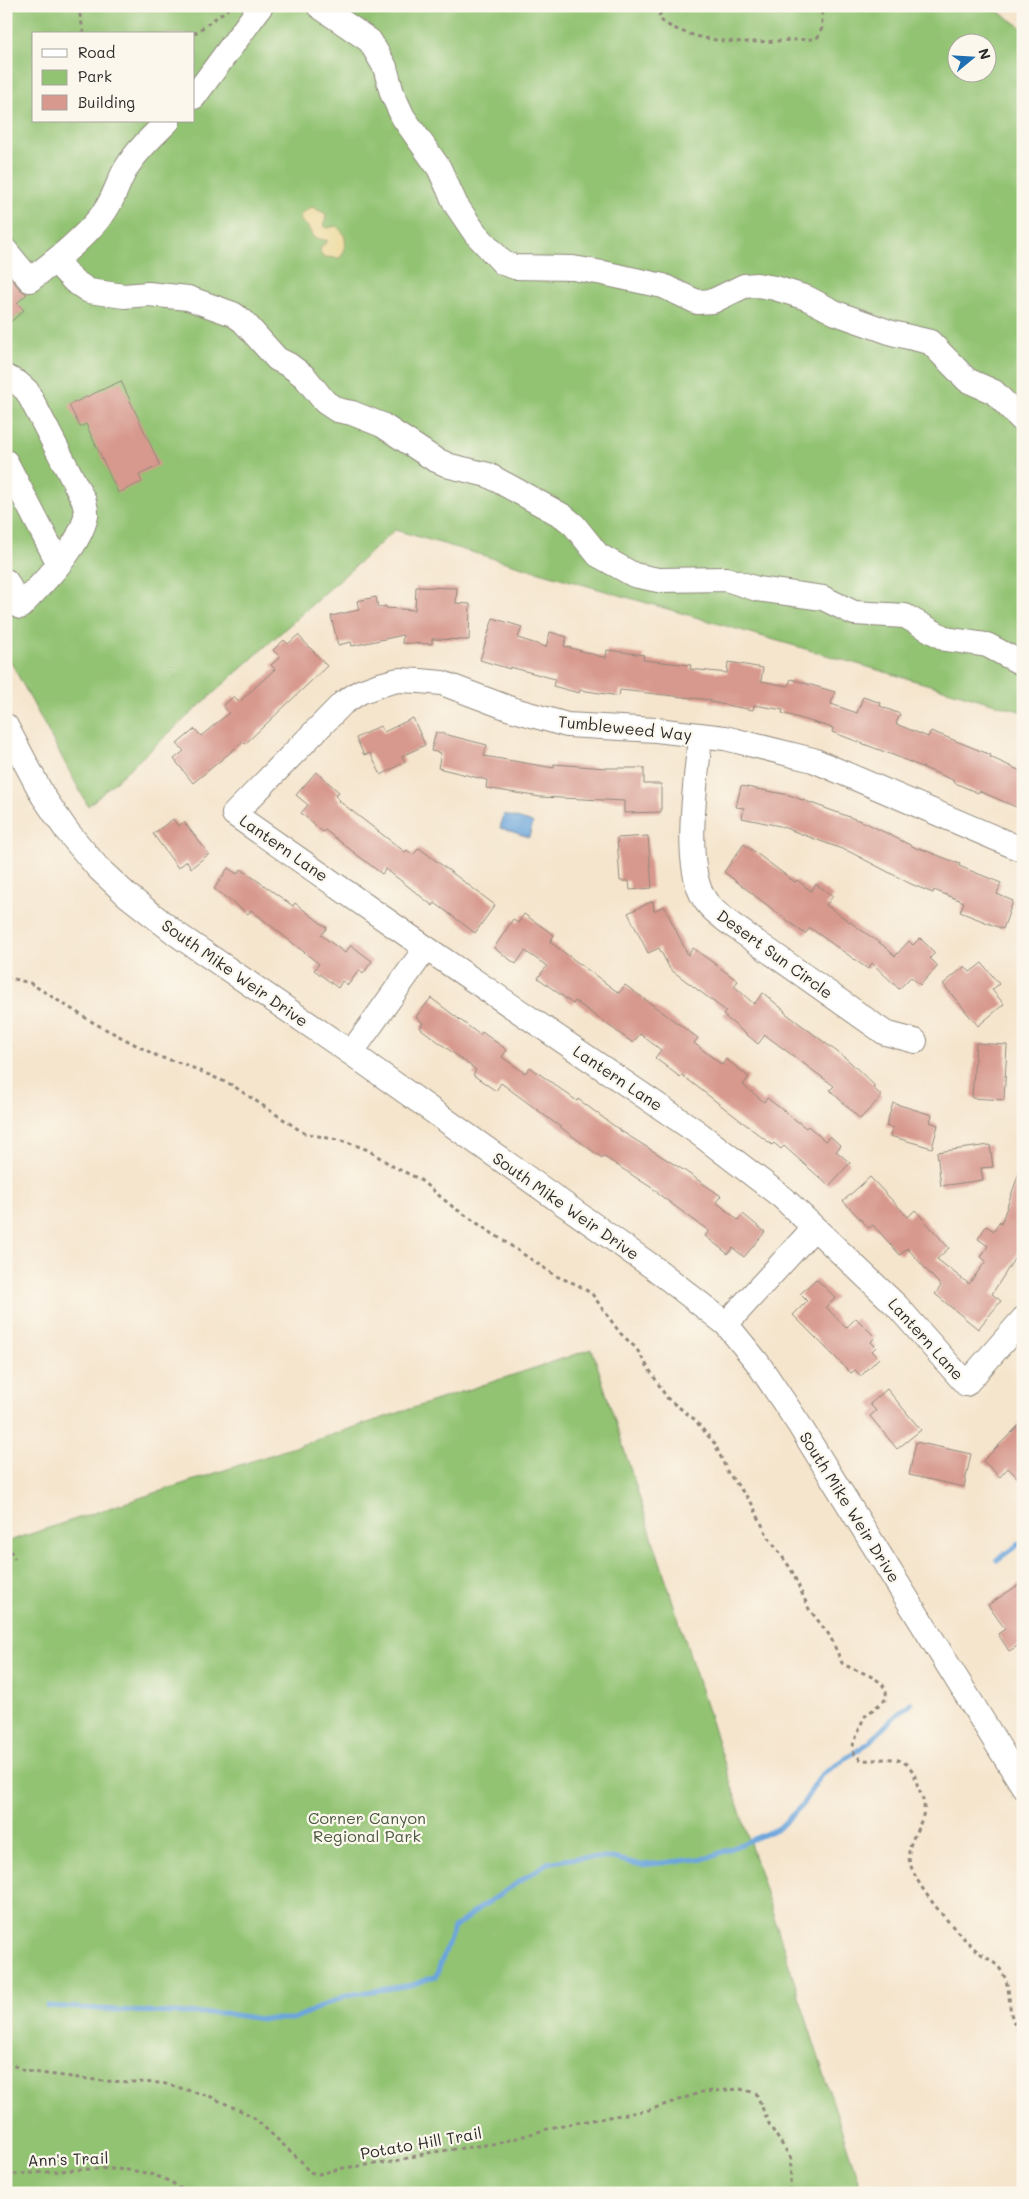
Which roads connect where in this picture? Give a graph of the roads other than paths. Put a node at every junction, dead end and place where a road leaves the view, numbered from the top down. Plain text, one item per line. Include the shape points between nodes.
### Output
1 (260, 6) edge
2 (319, 6) edge
3 (195, 96) edge
4 (167, 122) edge
5 (6, 251) edge
6 (55, 261) junction
7 (6, 377) edge
8 (1023, 421) edge
9 (6, 462) edge
10 (59, 564) junction
11 (6, 581) edge
12 (13, 613) edge
13 (1023, 664) edge
14 (6, 726) edge
15 (700, 735) junction
16 (234, 814) joint
17 (1023, 850) edge
18 (426, 948) junction
19 (915, 1041) dead end
20 (351, 1053) junction
21 (814, 1228) junction
22 (1023, 1319) edge
23 (726, 1324) junction
24 (1023, 1786) edge

1 - 3 street
2 - 8 street via 370,40 385,67 403,117 439,168 456,205 475,233 503,263 515,267 573,268 603,273 663,286 698,302 712,301 744,286 775,288 892,333 930,342 967,380 994,392
4 - 6 street via 126,167 117,191 102,215
5 - 6 street via 30,280
6 - 13 street via 74,281 90,291 124,296 148,294 188,298 233,314 277,359 305,377 325,402 337,410 382,426 450,466 488,475 563,516 598,554 634,575 658,580 726,579 758,589 823,598 854,613 905,616 946,639 987,645
7 - 10 street via 27,391 84,501 87,514 84,523
9 - 10 street
10 - 12 street
11 - 12 street
14 - 20 street, South Mike Weir Drive via 43,796 98,868 178,935
15 - 16 street, Tumbleweed Way via 566,725 442,683 398,680 360,692 343,703
15 - 17 street, Tumbleweed Way via 813,760
15 - 19 street, Desert Sun Circle via 692,848 696,882 703,897 728,922 885,1033
16 - 18 street, Lantern Lane
18 - 20 street
18 - 21 street, Lantern Lane via 697,1132 782,1197
20 - 23 street, South Mike Weir Drive via 657,1270
21 - 22 street, Lantern Lane via 897,1306 966,1384
21 - 23 street
23 - 24 street, South Mike Weir Drive via 757,1362 798,1423

